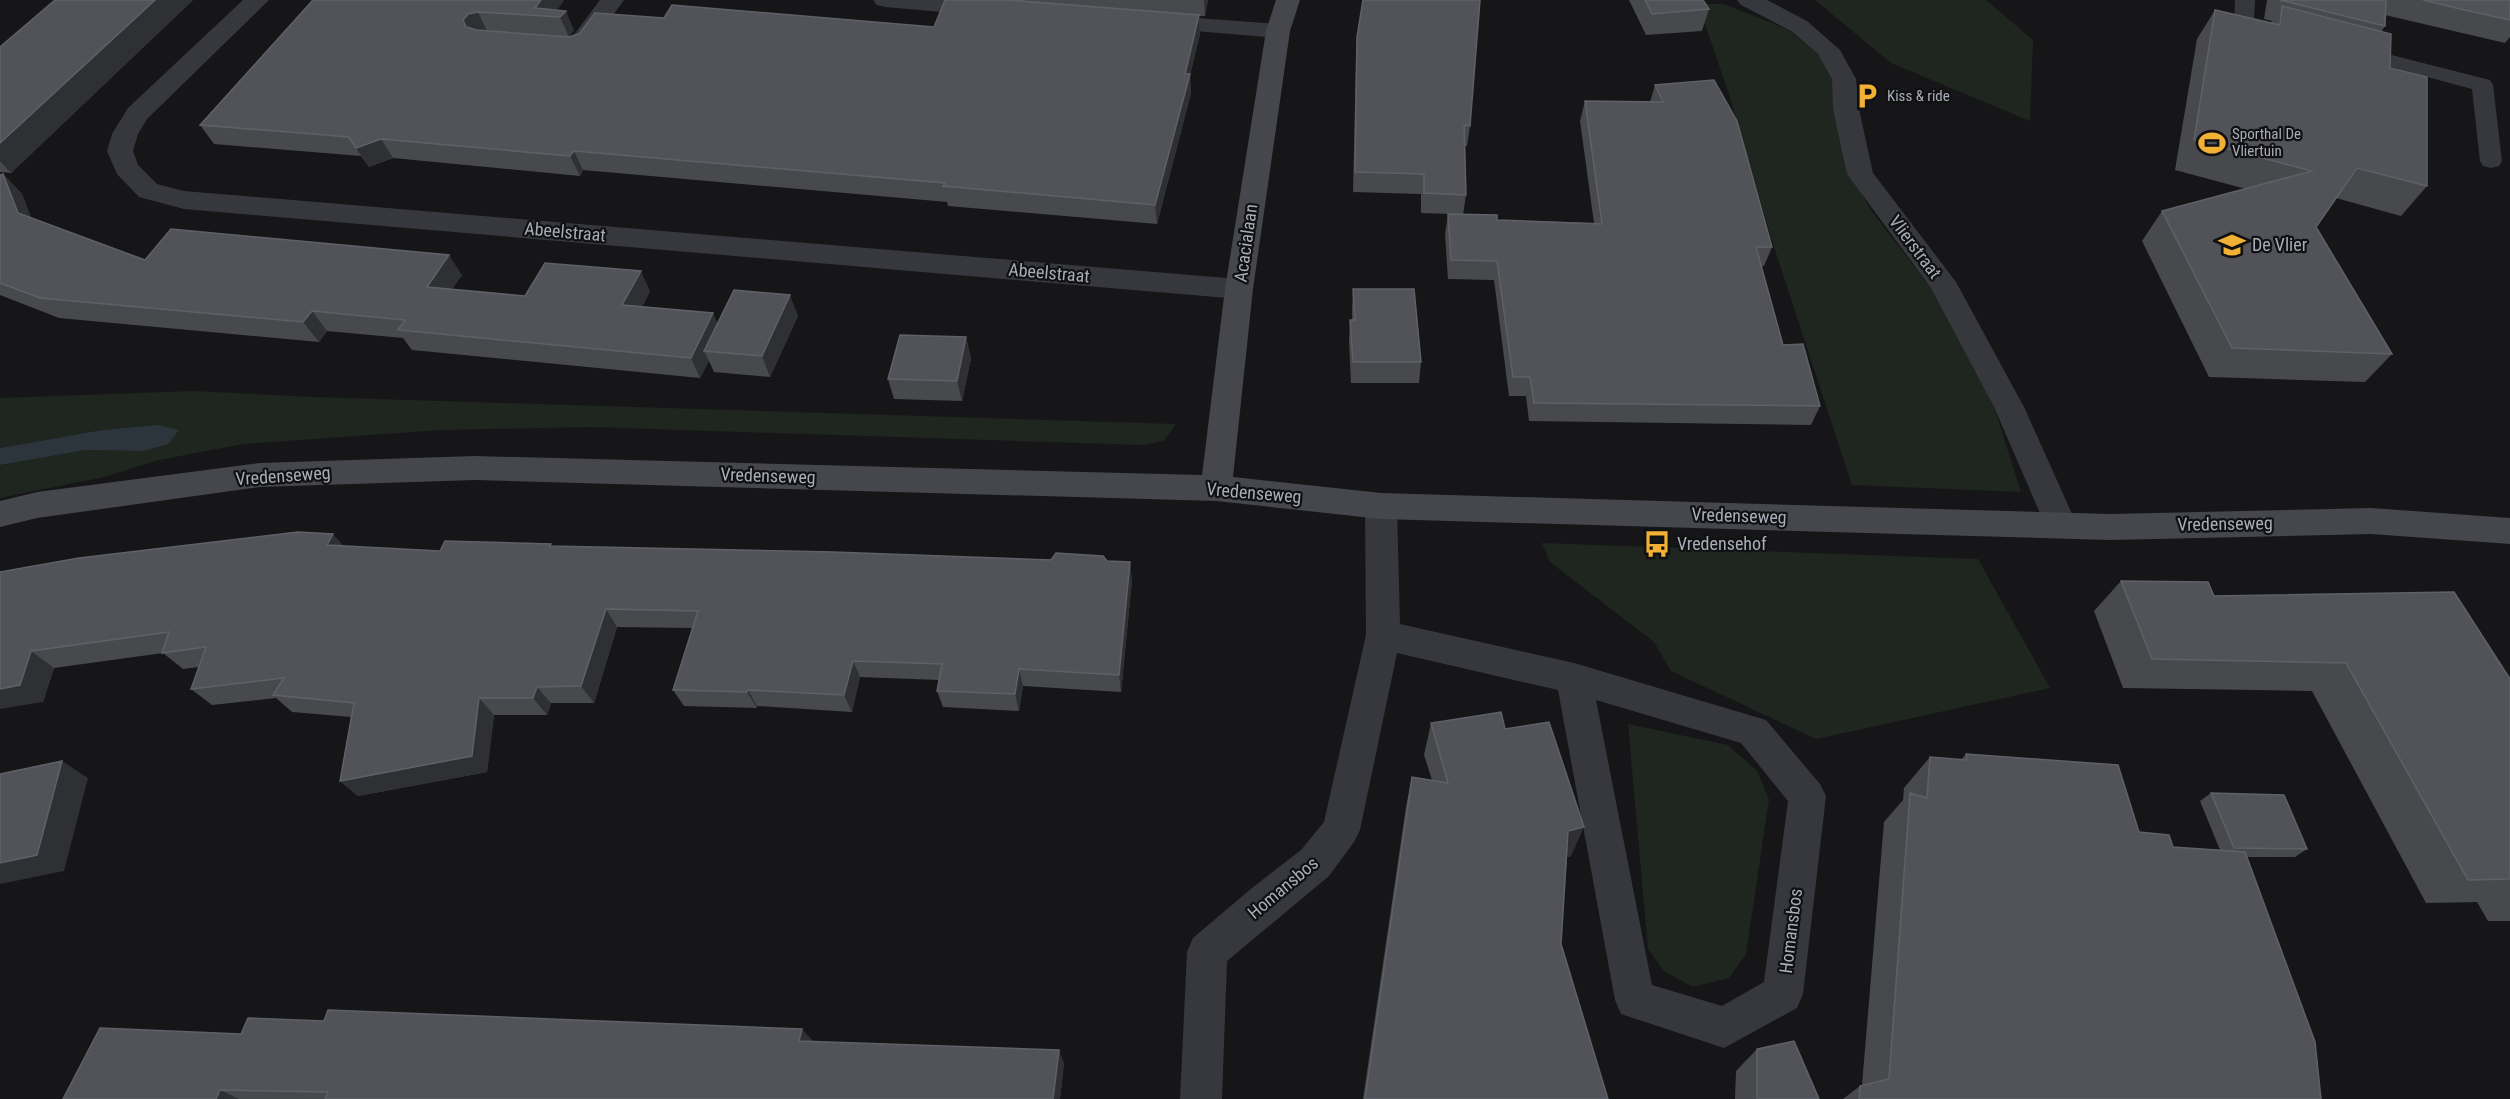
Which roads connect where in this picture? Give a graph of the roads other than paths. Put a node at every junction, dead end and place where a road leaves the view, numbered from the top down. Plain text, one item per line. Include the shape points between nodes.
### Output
1 (258, 0) edge
2 (612, 0) edge
3 (885, 0) edge
4 (1288, 0) edge
5 (1749, 0) edge
6 (2245, 0) edge
7 (1009, 10) edge
8 (1137, 20) edge
9 (1278, 31) junction
10 (2290, 35) edge
11 (555, 45) edge
12 (2335, 47) edge
13 (2491, 161) dead end
14 (1239, 289) junction
15 (1216, 488) junction
16 (1381, 506) junction
17 (0, 514) edge
18 (2061, 525) junction
19 (2510, 531) edge
20 (1383, 635) junction
21 (1574, 678) junction
22 (1201, 1099) edge

1 - 14 street, Abeelstraat via 137,114 125,134 120,151 126,168 148,191 184,200
2 - 11 street via 577,47
3 - 7 street
4 - 9 main road, Acacialaan
5 - 18 street, Vlierstraat via 1799,26 1828,50 1844,79 1846,109 1860,174 1942,282 2009,407
6 - 10 lane via 2244,23
8 - 9 street
9 - 14 main road, Acacialaan
12 - 13 lane via 2482,85
14 - 15 main road, Acacialaan
15 - 16 main road, Vredenseweg
15 - 17 main road, Vredenseweg via 475,468 260,475 37,505
16 - 18 main road, Vredenseweg
16 - 20 street, Homansbos
18 - 19 main road, Vredenseweg via 2371,521
20 - 21 street, Homansbos
20 - 22 street, Homansbos via 1341,830 1315,863 1207,952
21 - 21 street, Homansbos via 1753,731 1807,796 1783,994 1724,1027 1635,1000

